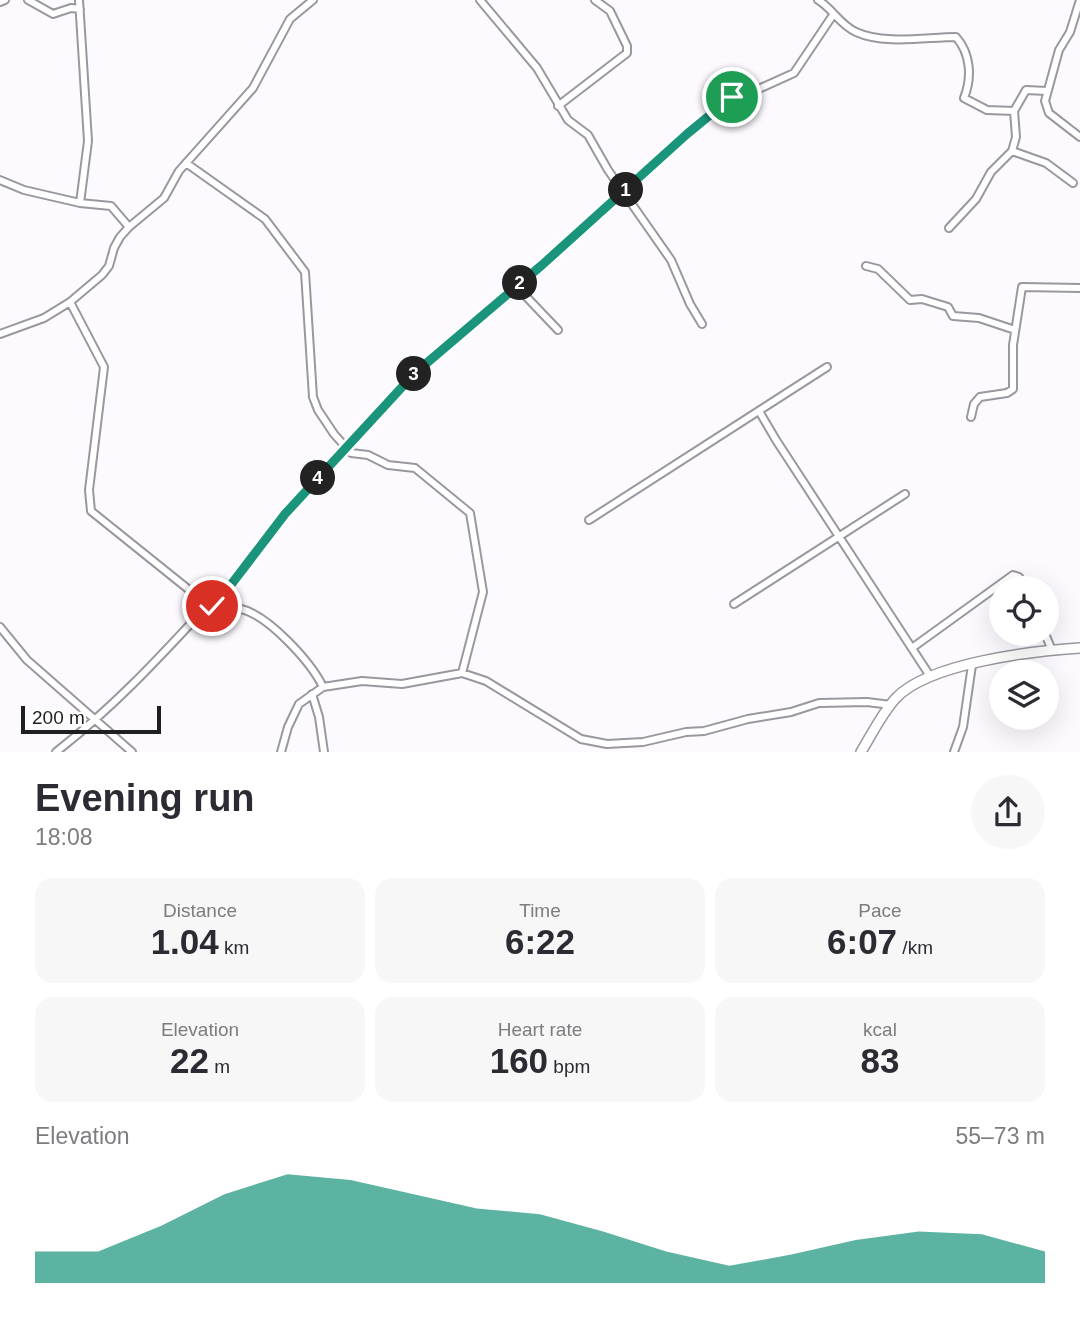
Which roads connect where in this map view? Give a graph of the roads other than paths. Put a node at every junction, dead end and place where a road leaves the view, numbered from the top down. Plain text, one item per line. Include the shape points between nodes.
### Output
1 (5, 0) edge
2 (28, 0) edge
3 (79, 0) edge
4 (313, 0) edge
5 (480, 0) edge
6 (594, 0) edge
7 (818, 0) edge
8 (1080, 0) edge
9 (0, 2) edge
10 (80, 9) junction
11 (833, 16) junction
12 (1047, 91) junction
13 (558, 106) junction
14 (1014, 111) junction
15 (1080, 137) edge
16 (1012, 151) junction
17 (186, 163) junction
18 (0, 180) edge
19 (1073, 183) dead end
20 (624, 192) junction
21 (80, 202) junction
22 (129, 227) junction
23 (949, 228) dead end
24 (866, 266) dead end
25 (516, 286) junction
26 (1080, 288) edge
27 (70, 302) junction
28 (702, 324) dead end
29 (558, 330) dead end
30 (1015, 330) junction
31 (0, 334) edge
32 (827, 367) dead end
33 (759, 411) junction
34 (971, 417) dead end
35 (345, 448) junction
36 (905, 494) dead end
37 (589, 520) dead end
38 (839, 537) junction
39 (989, 592) edge
40 (734, 604) dead end
41 (210, 605) junction
42 (0, 627) edge
43 (1050, 646) edge
44 (912, 648) junction
45 (1080, 648) edge
46 (1052, 650) junction
47 (972, 665) junction
48 (462, 673) junction
49 (930, 676) junction
50 (323, 687) junction
51 (312, 694) junction
52 (891, 705) junction
53 (95, 722) junction
54 (643, 742) junction
55 (56, 752) edge
56 (132, 752) edge
57 (281, 752) edge
58 (324, 752) edge
59 (640, 752) edge
60 (861, 752) edge
61 (954, 752) edge

1 - 9 street
2 - 10 street via 53,14
3 - 10 street
4 - 17 street via 286,24 253,88
5 - 13 street via 537,68
6 - 13 street via 610,11 627,53
7 - 11 street
8 - 12 street
10 - 21 street via 88,151
11 - 14 street via 858,33 892,39 956,37 969,65 965,99 987,110
11 - 20 street via 794,73 732,97
12 - 14 street via 1026,90
12 - 15 street via 1049,113
13 - 20 street via 587,135
14 - 16 street
16 - 19 street via 1046,163
16 - 23 street
17 - 22 street via 164,198
17 - 35 street via 265,219 305,272 313,397
18 - 21 street
20 - 25 street
20 - 28 street via 671,260
21 - 22 street via 111,206
22 - 27 street via 115,245 103,275
24 - 30 street via 878,269 910,300 925,299 946,306 953,316 979,318
25 - 29 street
25 - 35 street via 415,373
26 - 30 street via 1022,287
27 - 31 street via 44,318
27 - 41 street via 104,367 89,490 91,512
30 - 34 street via 1012,391 980,397
32 - 33 street
33 - 37 street
33 - 38 street
35 - 41 street
35 - 48 street via 388,465 415,468 470,513 483,592
36 - 38 street
38 - 40 street
38 - 44 street
39 - 44 street
41 - 50 street via 242,609 275,629 310,664
41 - 53 street
42 - 53 street via 27,660
43 - 46 street
44 - 49 street
45 - 46 highway
46 - 47 highway
47 - 49 highway
47 - 61 street via 965,717
48 - 50 street via 402,684 362,681
48 - 54 street via 486,681 588,742
49 - 52 highway via 915,682
50 - 51 street
51 - 57 street via 293,713
51 - 58 street
52 - 54 street via 818,703
52 - 60 highway
53 - 55 street
53 - 56 street
54 - 59 street

